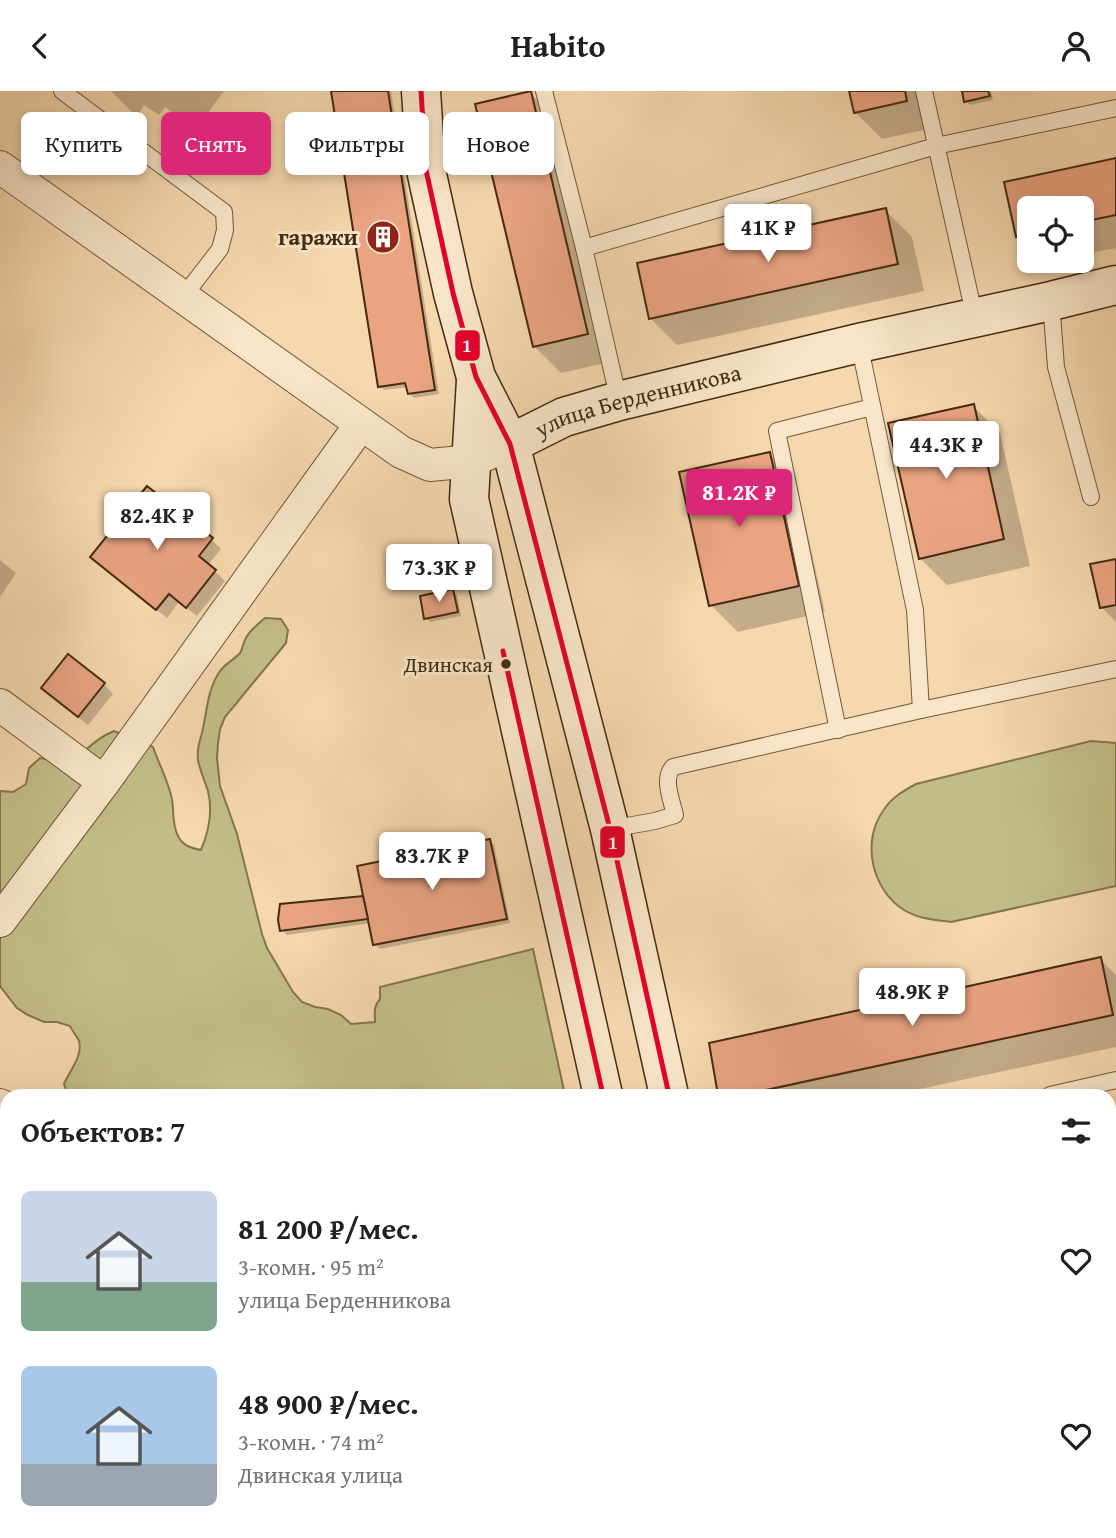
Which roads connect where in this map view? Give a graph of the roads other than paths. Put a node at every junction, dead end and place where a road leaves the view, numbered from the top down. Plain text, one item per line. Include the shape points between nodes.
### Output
1 (62, 91) edge
2 (422, 91) edge
3 (544, 91) edge
4 (924, 91) edge
5 (1116, 108) edge
6 (936, 146) junction
7 (0, 167) edge
8 (584, 248) junction
9 (1116, 285) edge
10 (183, 297) junction
11 (1051, 301) junction
12 (975, 318) junction
13 (859, 343) junction
14 (476, 377) junction
15 (619, 401) junction
16 (872, 407) junction
17 (361, 424) junction
18 (510, 444) junction
19 (472, 461) junction
20 (1091, 497) dead end
21 (1116, 669) edge
22 (0, 705) edge
23 (921, 711) junction
24 (838, 730) junction
25 (104, 782) junction
26 (610, 829) junction
27 (0, 921) edge
28 (1116, 1080) edge
29 (602, 1089) edge
30 (668, 1089) edge
31 (1076, 1089) edge

1 - 10 lane via 224,212 220,249
2 - 14 street via 426,170
3 - 8 lane
4 - 6 lane
5 - 6 lane
6 - 8 lane
6 - 12 lane
7 - 10 street, улица Берденникова
8 - 15 lane
9 - 11 street, улица Берденникова
10 - 17 street, улица Берденникова
11 - 12 street, улица Берденникова
11 - 20 lane via 1056,367
12 - 13 street, улица Берденникова
13 - 15 street, улица Берденникова
13 - 16 lane
14 - 18 street
14 - 19 street
15 - 18 street, улица Берденникова via 564,417
16 - 23 lane via 915,610
16 - 24 lane via 777,431
17 - 19 street, улица Берденникова via 401,452 430,465
17 - 25 street
18 - 19 street, улица Берденникова
18 - 26 street
19 - 29 street via 469,499
21 - 23 lane
22 - 25 street
23 - 24 lane
24 - 26 lane via 673,767 668,783 675,815
25 - 27 street
26 - 30 street
28 - 31 lane

